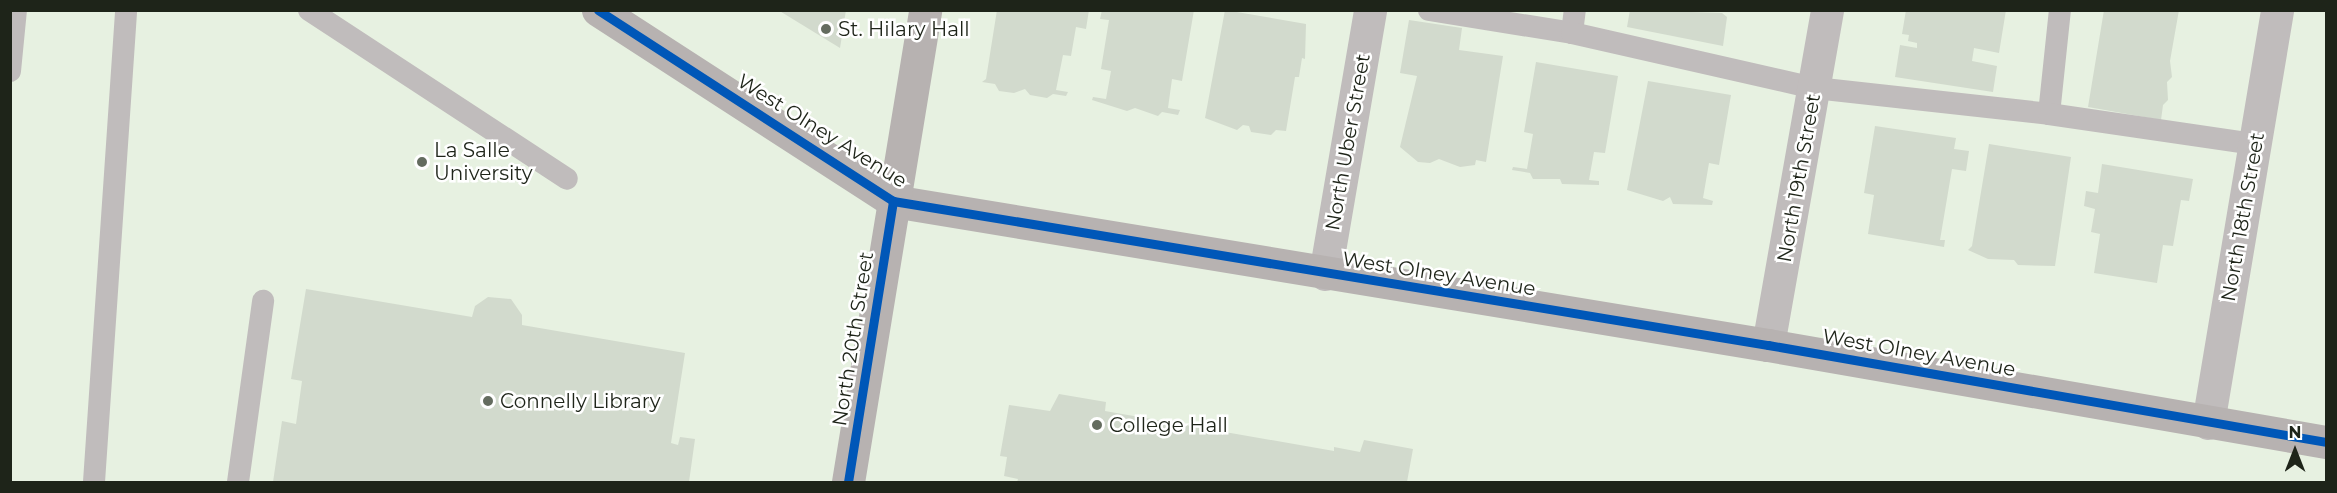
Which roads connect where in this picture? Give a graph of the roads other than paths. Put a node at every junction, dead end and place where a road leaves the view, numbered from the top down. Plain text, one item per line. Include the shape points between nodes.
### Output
1 (16, 10) edge
2 (126, 10) edge
3 (309, 10) edge
4 (598, 10) edge
5 (926, 10) edge
6 (1370, 10) edge
7 (1430, 10) edge
8 (1827, 10) edge
9 (2060, 10) edge
10 (2277, 10) edge
11 (1573, 22) edge
12 (10, 71) edge
13 (1815, 88) junction
14 (2049, 114) junction
15 (2255, 144) junction
16 (567, 179) dead end
17 (893, 201) junction
18 (1325, 274) junction
19 (263, 301) dead end
20 (1768, 345) junction
21 (2208, 423) junction
22 (2326, 442) edge
23 (94, 483) edge
24 (238, 483) edge
25 (848, 483) edge

1 - 12 lane
2 - 23 lane
3 - 16 lane
4 - 17 street, West Olney Avenue
5 - 17 street, North 20th Street
6 - 18 street, North Uber Street
7 - 11 lane
8 - 13 street, North 19th Street
9 - 14 lane
10 - 15 street, North 18th Street
11 - 13 lane
13 - 14 lane
13 - 20 street, North 19th Street
14 - 15 lane
15 - 21 street, North 18th Street
17 - 18 street, West Olney Avenue
17 - 25 street, North 20th Street
18 - 20 street, West Olney Avenue
19 - 24 lane
20 - 21 street, West Olney Avenue
21 - 22 street, West Olney Avenue

